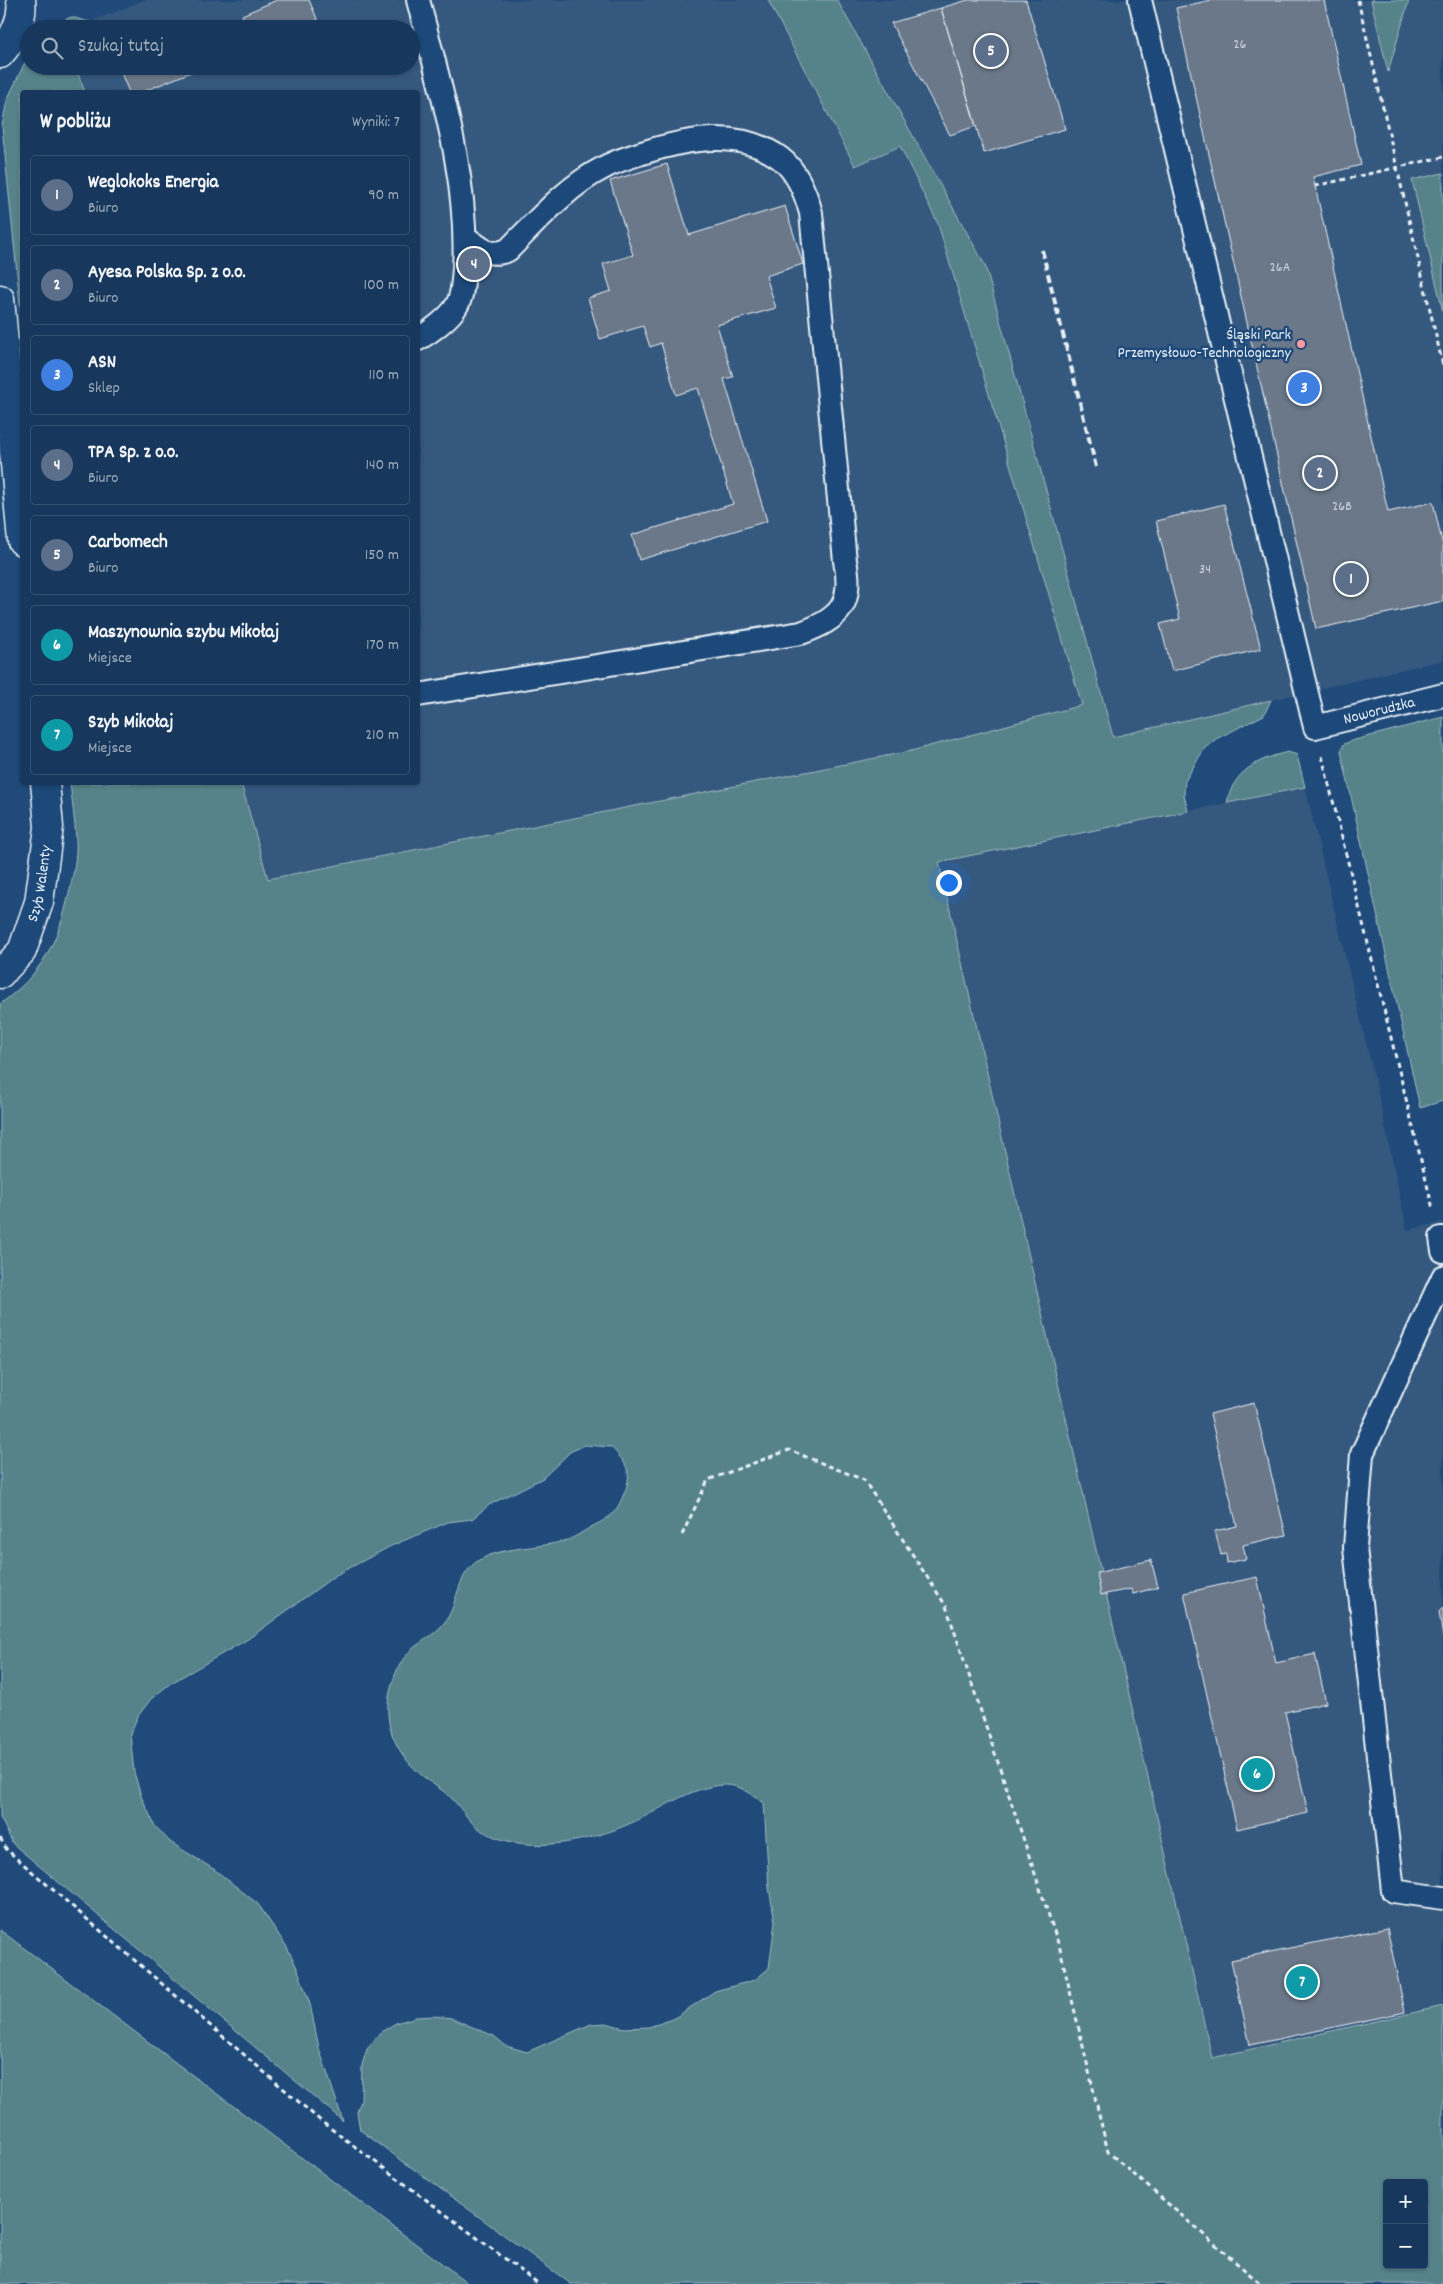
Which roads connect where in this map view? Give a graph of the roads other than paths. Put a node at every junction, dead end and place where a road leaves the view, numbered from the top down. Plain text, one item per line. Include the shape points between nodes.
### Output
1 (21, 0) edge
2 (418, 0) edge
3 (1140, 0) edge
4 (0, 54) edge
5 (465, 237) junction
6 (0, 299) edge
7 (420, 338) edge
8 (20, 519) edge
9 (420, 695) edge
10 (1443, 695) edge
11 (45, 785) edge
12 (0, 974) edge
13 (1443, 1278) edge
14 (1443, 1898) edge

1 - 4 street via 19,24 12,41
2 - 5 lane via 454,144
3 - 10 lane, Noworudzka via 1315,726
5 - 7 lane via 462,284 457,305 431,332
5 - 9 lane via 488,253 508,250 563,196 602,168 669,144 706,138 735,140 760,146 781,159 800,182 812,213 848,595 836,614 821,626 801,633
6 - 8 street
11 - 12 street, Szyb Walenty via 49,827 39,902 22,951
13 - 14 lane via 1362,1454 1355,1548 1393,1891

